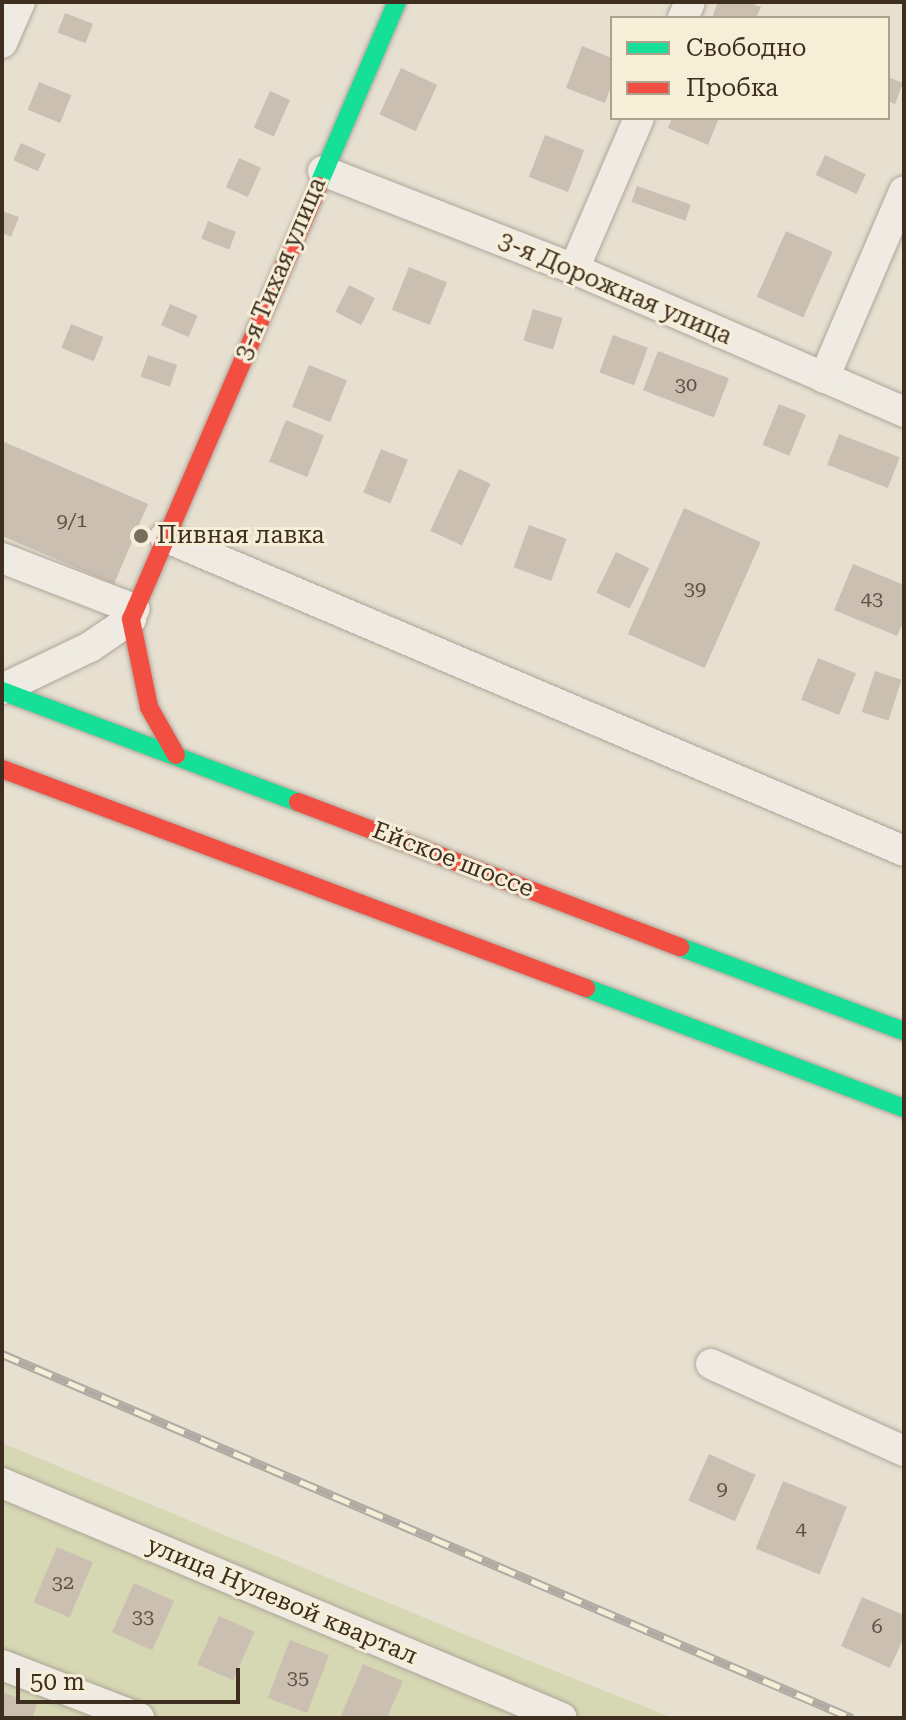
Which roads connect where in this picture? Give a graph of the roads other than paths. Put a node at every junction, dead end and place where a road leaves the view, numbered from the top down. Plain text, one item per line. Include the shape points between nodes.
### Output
1 (20, 2) edge
2 (397, 2) edge
3 (2, 43) edge
4 (638, 120) edge
5 (323, 171) junction
6 (904, 191) edge
7 (574, 269) junction
8 (824, 378) junction
9 (904, 412) edge
10 (165, 537) junction
11 (2, 558) edge
12 (132, 614) junction
13 (2, 690) edge
14 (176, 755) junction
15 (2, 769) edge
16 (904, 851) edge
17 (904, 1031) edge
18 (904, 1108) edge
19 (711, 1364) dead end
20 (904, 1451) edge
21 (2, 1483) edge
22 (2, 1665) edge
23 (139, 1718) edge
24 (562, 1718) edge

1 - 3 street
2 - 5 main road, 3-я Тихая улица
4 - 7 street
5 - 7 street, 3-я Дорожная улица
5 - 10 main road, 3-я Тихая улица
6 - 8 street
7 - 8 street, 3-я Дорожная улица
8 - 9 street, 3-я Дорожная улица
10 - 12 main road, 3-я Тихая улица
10 - 16 street
11 - 12 street
12 - 13 street via 90,647
12 - 14 main road via 149,707
13 - 14 main road, Ейское шоссе
14 - 17 main road, Ейское шоссе
15 - 18 main road
19 - 20 street
21 - 24 street, улица Нулевой квартал
22 - 23 street

